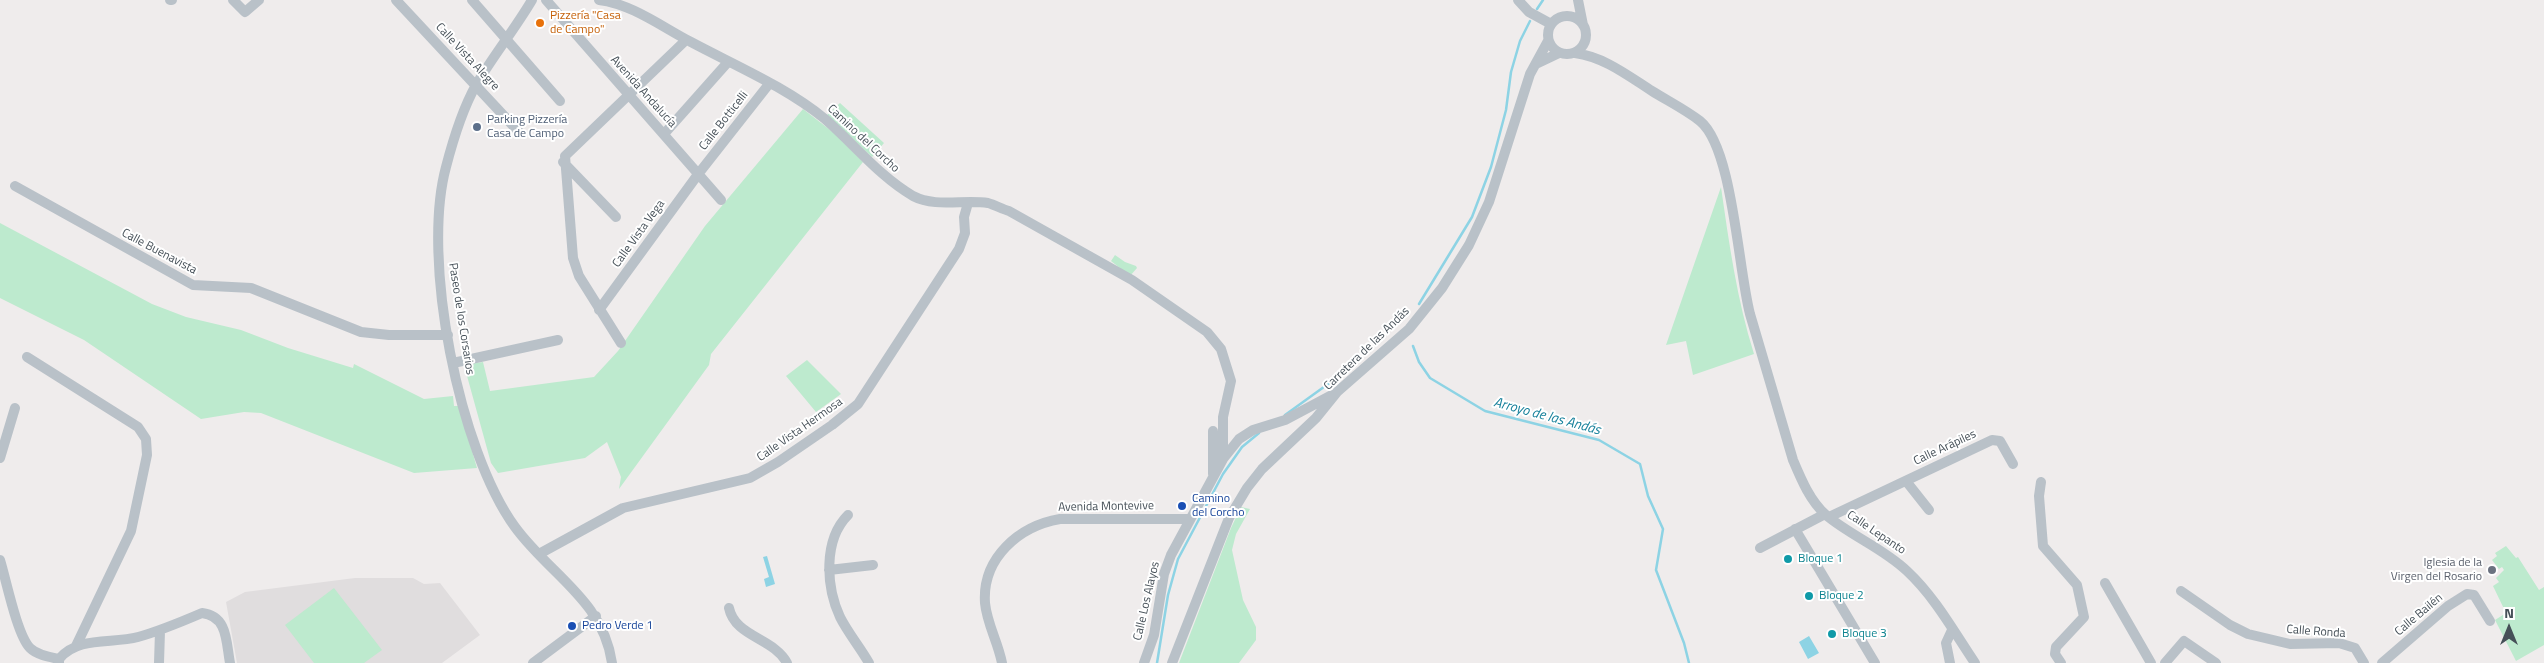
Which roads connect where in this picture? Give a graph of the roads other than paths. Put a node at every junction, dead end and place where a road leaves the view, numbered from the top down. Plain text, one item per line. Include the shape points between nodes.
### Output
1 (233, 0) edge
2 (259, 0) edge
3 (396, 0) edge
4 (472, 0) edge
5 (532, 0) edge
6 (546, 0) edge
7 (599, 0) edge
8 (1518, 0) edge
9 (1578, 1) edge
10 (1564, 16) junction
11 (1551, 24) junction
12 (1583, 25) junction
13 (507, 40) junction
14 (686, 40) junction
15 (1585, 40) junction
16 (1548, 41) junction
17 (1559, 53) junction
18 (1575, 53) junction
19 (1596, 57) junction
20 (728, 62) junction
21 (1538, 62) junction
22 (770, 84) junction
23 (476, 85) junction
24 (629, 95) junction
25 (560, 102) dead end
26 (519, 132) dead end
27 (664, 134) junction
28 (563, 162) junction
29 (699, 174) junction
30 (14, 186) dead end
31 (721, 200) dead end
32 (968, 203) junction
33 (616, 217) dead end
34 (600, 310) junction
35 (448, 335) junction
36 (558, 340) dead end
37 (621, 343) dead end
38 (27, 357) dead end
39 (453, 363) junction
40 (1337, 392) junction
41 (15, 408) dead end
42 (1316, 418) junction
43 (1288, 421) junction
44 (1223, 427) junction
45 (1213, 431) dead end
46 (1299, 434) junction
47 (1240, 439) junction
48 (1227, 446) junction
49 (0, 458) edge
50 (2013, 464) dead end
51 (1213, 475) junction
52 (1906, 481) junction
53 (2041, 482) dead end
54 (1929, 510) dead end
55 (848, 514) dead end
56 (1827, 516) junction
57 (1190, 519) junction
58 (1795, 529) junction
59 (1760, 548) dead end
60 (539, 554) junction
61 (0, 560) edge
62 (873, 565) dead end
63 (829, 570) junction
64 (2105, 583) dead end
65 (2181, 591) dead end
66 (729, 608) dead end
67 (596, 616) junction
68 (2490, 621) dead end
69 (160, 630) junction
70 (1952, 630) junction
71 (76, 646) junction
72 (59, 661) edge
73 (159, 663) edge
74 (230, 663) edge
75 (533, 663) edge
76 (612, 663) edge
77 (787, 663) edge
78 (868, 663) edge
79 (1002, 663) edge
80 (1144, 663) edge
81 (1172, 663) edge
82 (1875, 663) edge
83 (1950, 663) edge
84 (1975, 663) edge
85 (2061, 663) edge
86 (2151, 663) edge
87 (2165, 663) edge
88 (2216, 663) edge
89 (2364, 663) edge
90 (2382, 663) edge

1 - 2 street via 245,12
3 - 23 street, Calle Vista Alegre
4 - 13 street
5 - 13 street, Paseo de los Corsarios
6 - 24 street, Avenida Andalucía
7 - 14 street, Camino del Corcho via 643,15
8 - 11 street via 1529,12
9 - 10 street
9 - 12 street
10 - 11 street
10 - 12 street
11 - 16 street
12 - 15 street
13 - 23 street, Paseo de los Corsarios
13 - 25 street
14 - 20 street, Camino del Corcho
14 - 24 street
15 - 18 street
15 - 19 street
16 - 17 street
16 - 21 street, Carretera de las Andás
17 - 18 street
17 - 21 street
18 - 19 street
19 - 56 street, Calle Lepanto via 1701,122 1713,136 1721,152 1726,176 1748,306 1792,460
20 - 22 street, Camino del Corcho
20 - 27 street
21 - 40 street, Carretera de las Andás via 1530,74 1489,202 1470,245 1442,288 1409,329
22 - 29 street, Calle Botticelli
22 - 32 street, Camino del Corcho via 814,111 902,189 933,202
23 - 26 street, Calle Vista Alegre
23 - 35 street, Paseo de los Corsarios via 459,125 440,192 439,265
24 - 27 street, Avenida Andalucía
24 - 28 street via 565,156
27 - 29 street, Avenida Andalucía
28 - 33 street
28 - 34 street via 573,258 579,276
29 - 31 street, Avenida Andalucía
29 - 34 street, Calle Vista Vega
30 - 35 street, Calle Buenavista via 193,285 251,288 361,332
32 - 44 street, Camino del Corcho via 988,203 1009,211 1132,280 1207,332 1221,349 1231,381
32 - 60 street, Calle Vista Hermosa via 964,217 965,233 959,249 858,404 778,462 750,478 623,508
34 - 37 street
35 - 39 street, Paseo de los Corsarios
36 - 39 street
38 - 71 street via 138,427 146,439 147,455 131,531
39 - 60 street, Paseo de los Corsarios via 470,428 493,491 515,528
40 - 42 street, Carretera de las Andás
40 - 43 street
41 - 49 street
42 - 43 street
42 - 46 street, Carretera de las Andás
43 - 46 street
43 - 47 street via 1264,425
44 - 47 street
44 - 48 street, Camino del Corcho
45 - 51 street, Camino del Corcho
46 - 81 street, Carretera de las Andás via 1262,469 1237,502
47 - 48 street
48 - 51 street, Camino del Corcho
50 - 52 street, Calle Arápiles via 2000,441 1992,440
51 - 57 street, Camino del Corcho
52 - 54 street, Calle Arápiles
52 - 56 street, Calle Arápiles
53 - 85 street via 2043,546 2077,585 2084,617 2056,647 2055,654
55 - 63 street via 836,533
56 - 58 street, Calle Arápiles
56 - 70 street, Calle Lepanto via 1907,570
57 - 79 street, Avenida Montevive via 1060,518 1043,522 1013,538 1001,553 986,583 988,622
57 - 80 street, Calle Los Alayos via 1164,574 1154,635
58 - 59 street, Calle Arápiles
58 - 82 street
60 - 67 street
61 - 72 street via 22,636 30,648
62 - 63 street
63 - 78 street via 834,602
64 - 86 street
65 - 89 street, Calle Ronda via 2248,634 2290,644 2340,643 2355,648
66 - 77 street via 730,616 742,630 770,645
67 - 75 street
67 - 76 street via 608,641
68 - 90 street, Calle Bailén via 2474,595 2467,594 2448,606
69 - 71 street via 112,642
69 - 73 street
69 - 74 street via 202,613 213,614 221,621
70 - 83 street via 1946,643
70 - 84 street, Calle Lepanto
71 - 72 street via 64,652
87 - 88 street via 2184,641

